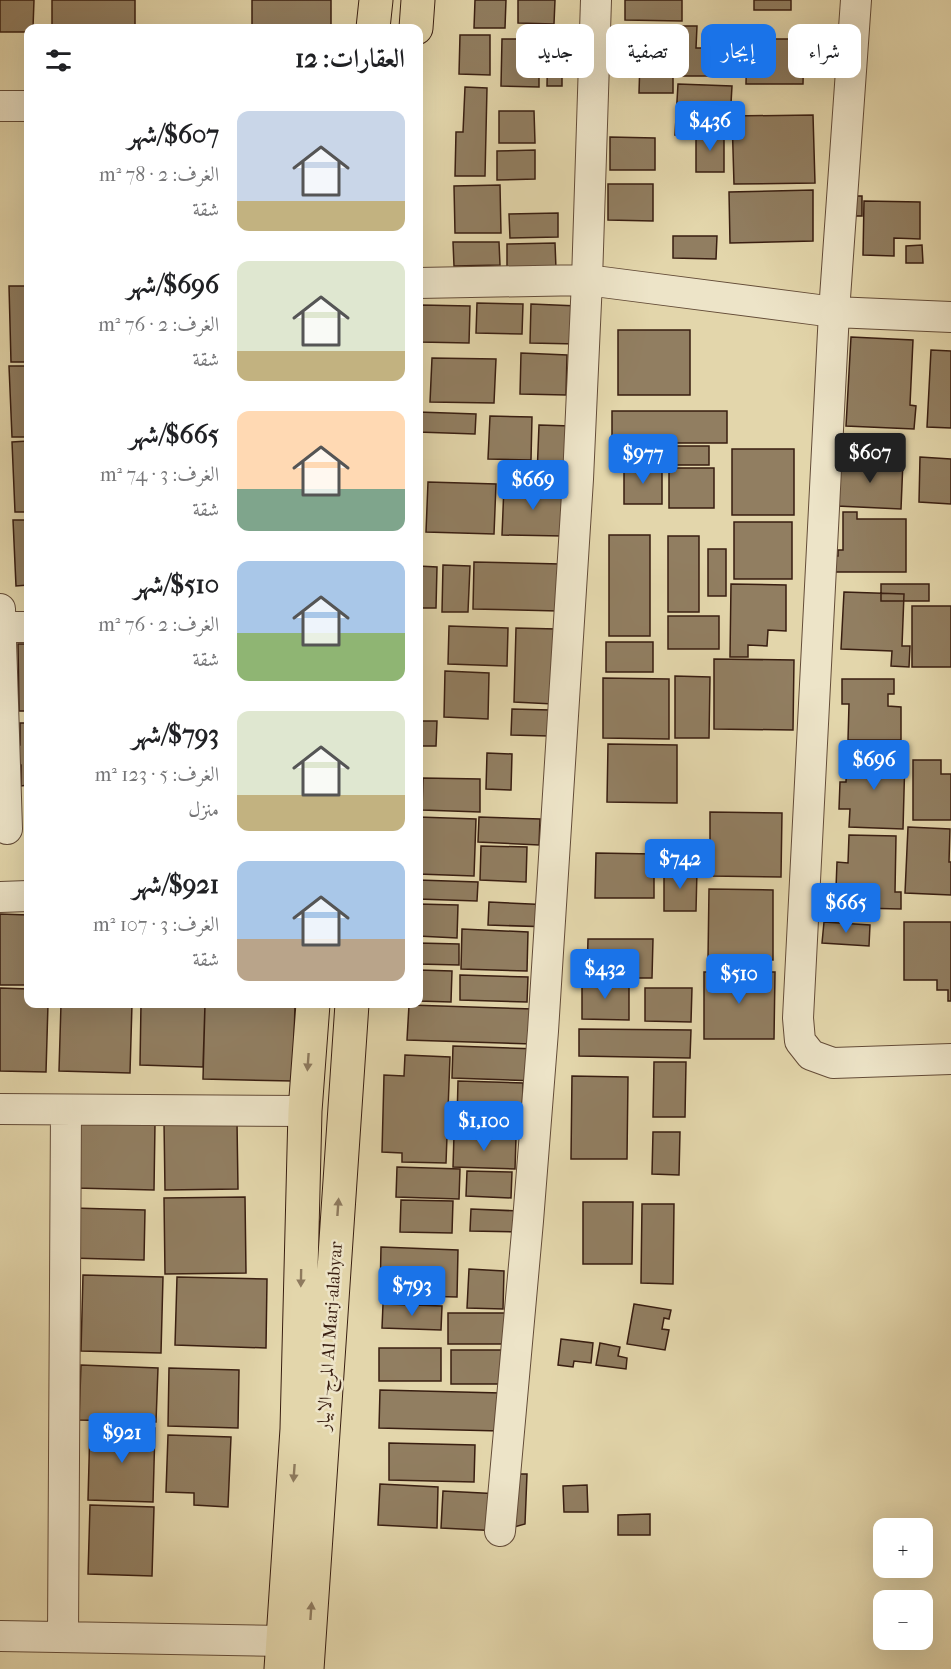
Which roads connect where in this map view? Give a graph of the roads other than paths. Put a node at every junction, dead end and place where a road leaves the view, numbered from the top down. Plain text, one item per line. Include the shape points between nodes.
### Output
1 (376, 0) edge
2 (418, 0) edge
3 (596, 0) edge
4 (856, 0) edge
5 (373, 24) edge
6 (416, 24) edge
7 (0, 106) edge
8 (24, 106) edge
9 (587, 280) junction
10 (423, 284) edge
11 (834, 312) junction
12 (951, 316) edge
13 (0, 609) edge
14 (0, 627) edge
15 (24, 627) edge
16 (12, 829) edge
17 (24, 896) edge
18 (0, 897) edge
19 (313, 1008) edge
20 (352, 1008) edge
21 (951, 1059) edge
22 (0, 1109) edge
23 (66, 1110) junction
24 (305, 1111) junction
25 (500, 1531) dead end
26 (0, 1636) edge
27 (63, 1636) junction
28 (282, 1655) edge
29 (307, 1669) edge

1 - 5 main road
2 - 6 main road
3 - 9 street
4 - 11 street
7 - 8 street
9 - 10 street
9 - 11 street
9 - 25 street via 543,1031
11 - 12 street
11 - 21 street via 798,1018 800,1041 811,1056 833,1063
13 - 14 street
14 - 15 street
14 - 16 street
17 - 18 street
19 -> 24 main road, المرج-الابيار Al Marj-alabyar
29 -> 20 main road, المرج-الابيار Al Marj-alabyar
22 - 23 street
23 - 24 street
23 - 27 street
24 -> 28 main road, المرج-الابيار Al Marj-alabyar via 297,1429
26 - 27 street
27 - 28 street

